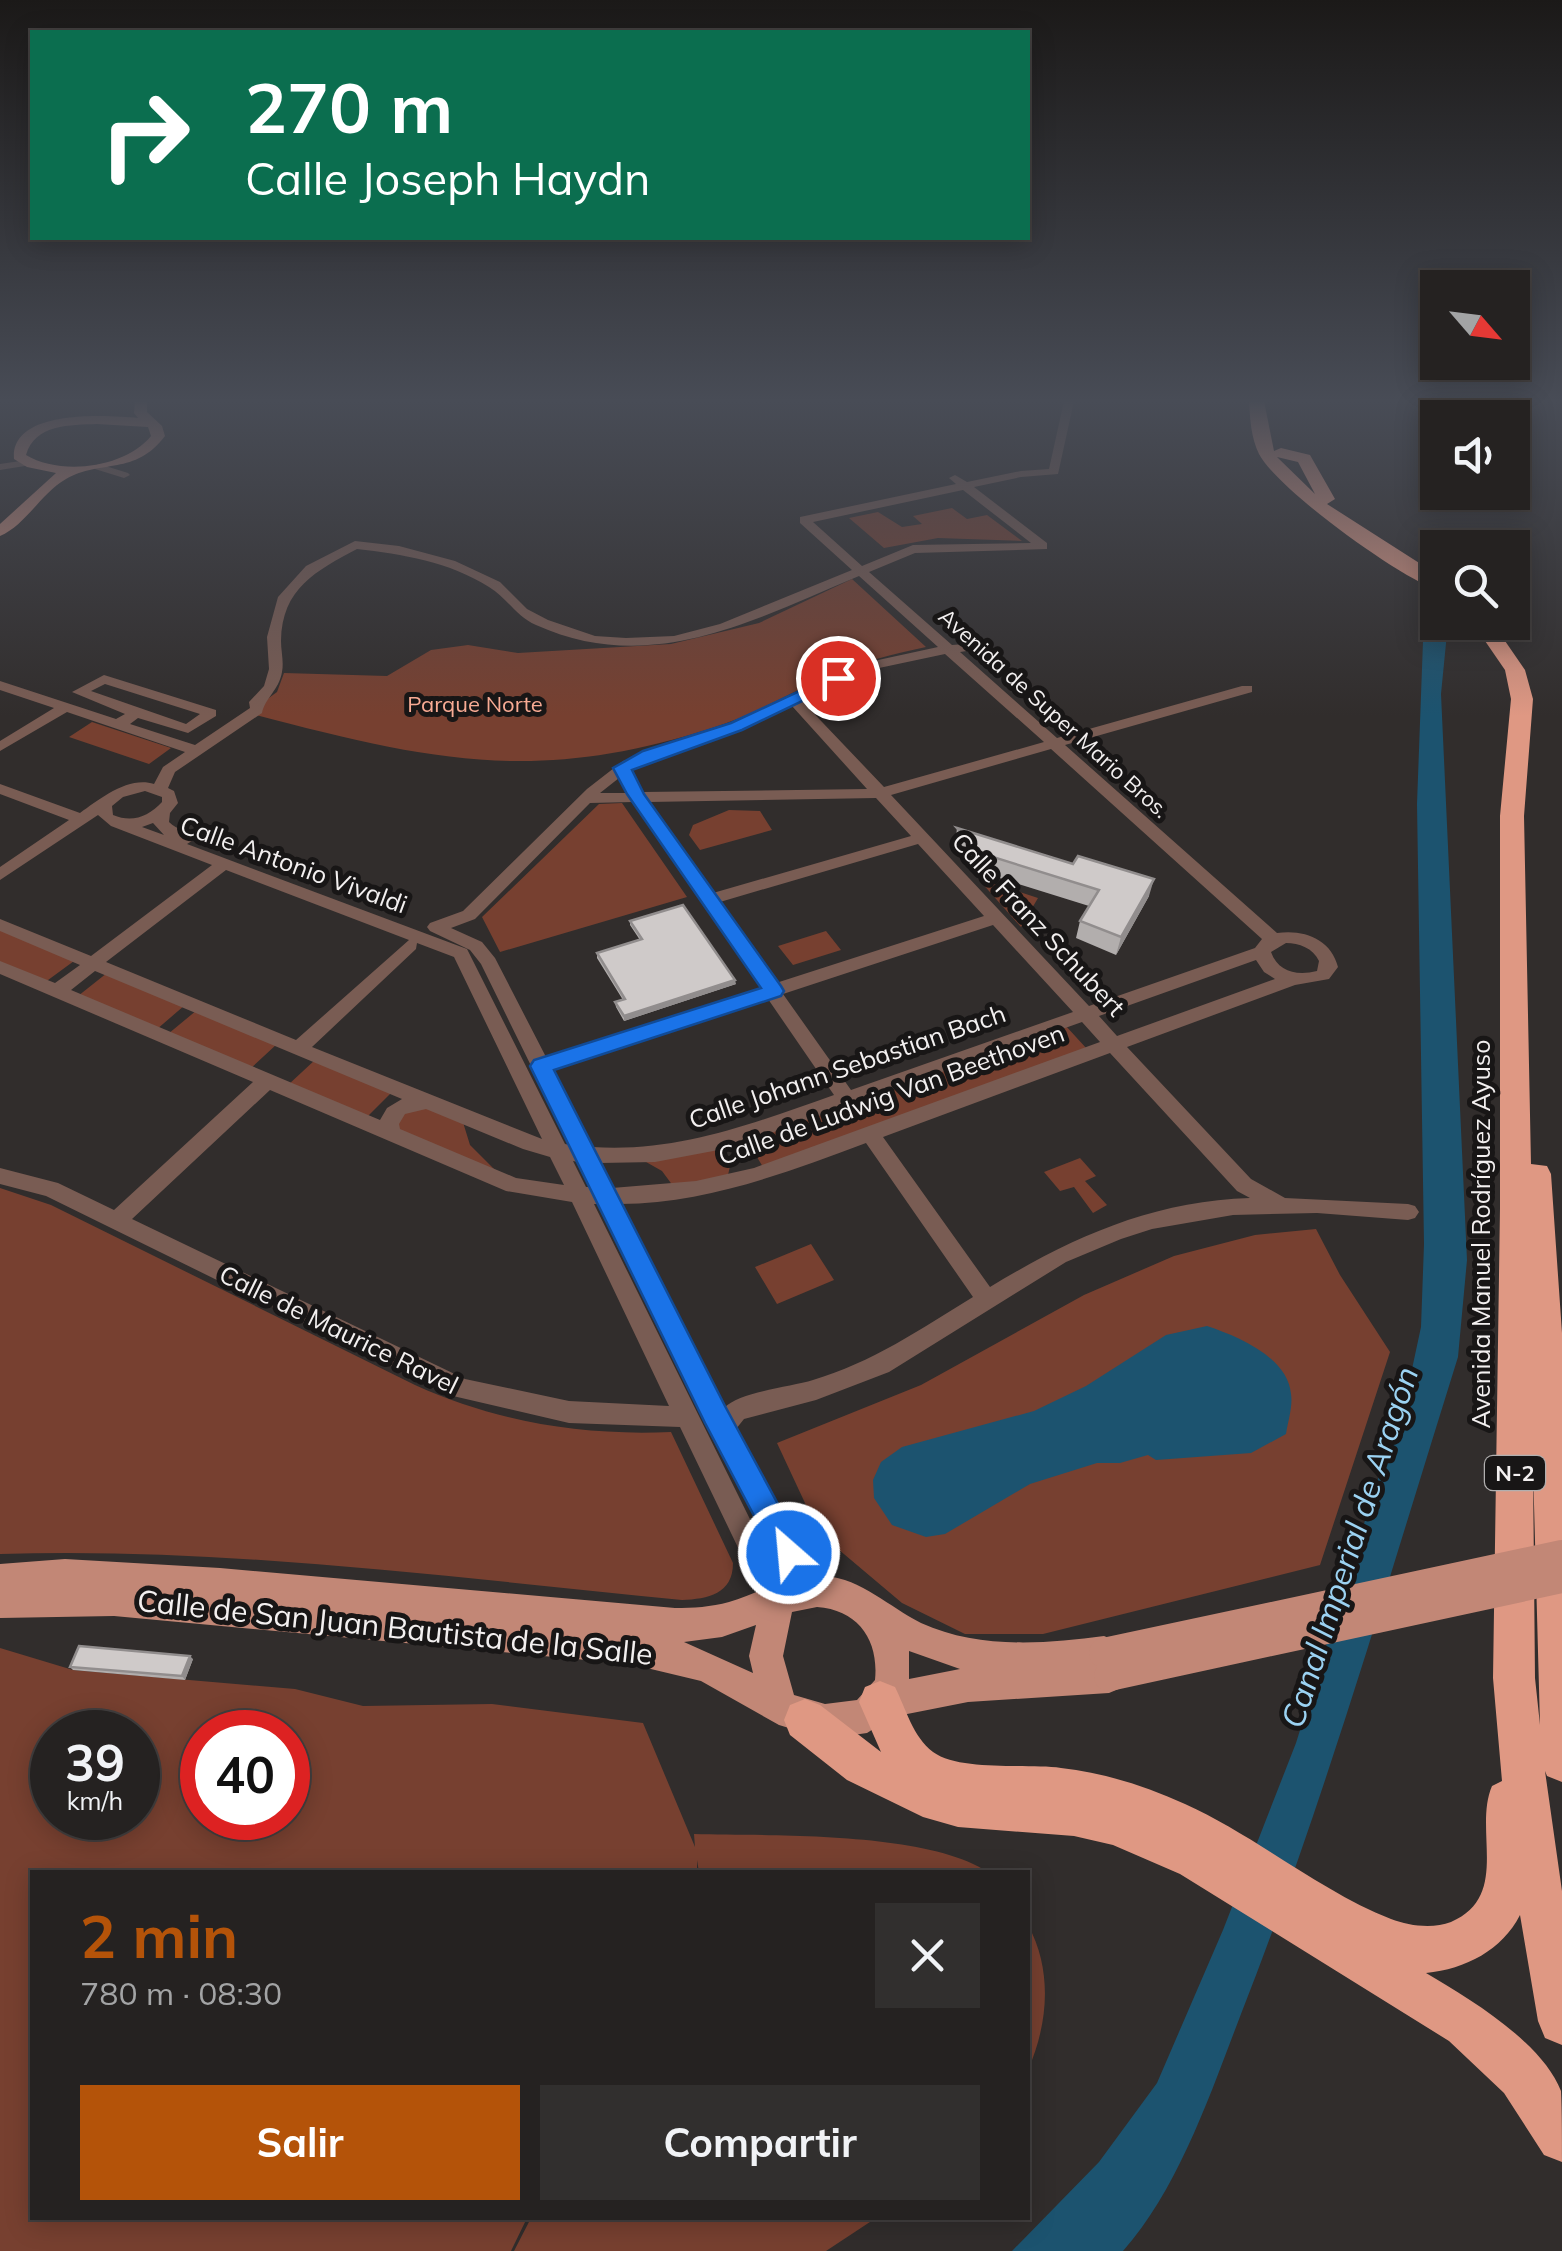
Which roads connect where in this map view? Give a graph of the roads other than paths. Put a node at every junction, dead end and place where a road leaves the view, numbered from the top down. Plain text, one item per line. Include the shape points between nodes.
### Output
1 (27, 506) edge
2 (861, 506) edge
3 (992, 506) edge
4 (1323, 506) edge
5 (1337, 506) edge
6 (0, 532) edge
7 (1420, 562) edge
8 (861, 570) junction
9 (1420, 572) edge
10 (1500, 640) edge
11 (1504, 640) edge
12 (975, 646) dead end
13 (949, 648) junction
14 (0, 685) edge
15 (1247, 690) dead end
16 (794, 700) junction
17 (66, 707) junction
18 (136, 713) junction
19 (119, 724) junction
20 (1054, 744) junction
21 (0, 747) edge
22 (191, 749) junction
23 (622, 768) junction
24 (160, 788) junction
25 (0, 789) edge
26 (124, 790) junction
27 (880, 793) junction
28 (636, 794) junction
29 (590, 798) junction
30 (108, 801) junction
31 (162, 813) junction
32 (81, 820) junction
33 (113, 822) junction
34 (921, 838) junction
35 (222, 865) junction
36 (0, 875) edge
37 (0, 886) edge
38 (710, 900) junction
39 (996, 918) junction
40 (0, 924) edge
41 (434, 928) junction
42 (410, 945) dead end
43 (1268, 946) junction
44 (94, 963) junction
45 (0, 967) edge
46 (1294, 979) junction
47 (774, 991) junction
48 (57, 992) junction
49 (1085, 1014) junction
50 (1112, 1044) junction
51 (298, 1048) junction
52 (541, 1066) junction
53 (267, 1081) junction
54 (846, 1098) junction
55 (428, 1102) junction
56 (535, 1107) junction
57 (502, 1132) junction
58 (391, 1133) junction
59 (870, 1133) junction
60 (711, 1145) junction
61 (560, 1150) junction
62 (583, 1154) junction
63 (3, 1176) edge
64 (725, 1184) junction
65 (594, 1196) junction
66 (1241, 1196) junction
67 (1408, 1212) dead end
68 (116, 1221) junction
69 (1542, 1258) junction
70 (1562, 1293) edge
71 (987, 1300) junction
72 (688, 1417) junction
73 (724, 1425) junction
74 (1562, 1554) edge
75 (1562, 1578) edge
76 (0, 1580) edge
77 (812, 1591) junction
78 (0, 1602) edge
79 (778, 1603) junction
80 (882, 1619) junction
81 (1106, 1664) junction
82 (1514, 1678) junction
83 (889, 1707) junction
84 (792, 1712) junction
85 (1562, 1761) edge
86 (1140, 1820) junction
87 (1345, 1934) junction
88 (1562, 2021) edge
89 (1562, 2137) edge

1 - 6 main road
2 - 8 street, Avenida de Super Mario Bros. via 804,520
3 - 8 street via 1042,548 922,547
4 - 9 highway
5 - 7 highway
8 - 13 street, Avenida de Super Mario Bros.
8 - 22 street via 725,627 674,640 626,642 594,640 543,623 496,585 451,564 355,545 310,569 284,597 274,636 276,669 257,710
10 - 82 highway, Avenida Manuel Rodríguez Ayuso / N-2 via 1522,699 1512,816
11 - 69 highway, Avenida Manuel Rodríguez Ayuso / N-2 via 1530,674 1537,716 1530,844
12 - 13 street
13 - 16 street via 874,665
13 - 20 street, Avenida de Super Mario Bros.
14 - 17 street
15 - 20 street
16 - 23 street
16 - 27 street, Calle Franz Schubert
17 - 19 street
17 - 21 street
18 - 18 street via 188,730 211,714 104,679 78,692
18 - 19 street
19 - 22 street
20 - 27 street
20 - 43 street, Avenida de Super Mario Bros.
22 - 24 street via 163,774
22 - 26 street
23 - 28 street
23 - 29 street, Calle Antonio Vivaldi
24 - 26 street
24 - 31 street via 171,798
25 - 32 street
26 - 30 street
27 - 28 street
27 - 34 street, Calle Franz Schubert
28 - 29 street
28 - 38 street
29 - 41 street, Calle Antonio Vivaldi via 469,915
30 - 32 street
30 - 33 street via 103,810
31 - 33 street
31 - 41 street via 170,833
32 - 36 street
33 - 35 street, Calle Antonio Vivaldi
33 - 37 street via 82,830
34 - 38 street
34 - 39 street, Calle Franz Schubert
35 - 44 street
35 - 56 street, Calle Antonio Vivaldi via 456,948
38 - 47 street
39 - 47 street
39 - 49 street, Calle Franz Schubert
40 - 44 street, Calle Johann Sebastian Bach
41 - 52 street via 482,950
42 - 51 street
43 - 46 street, Avenida de Super Mario Bros. via 1270,968
43 - 46 street, Calle de Ludwig Van Beethoven via 1303,940 1326,955 1323,975
43 - 49 street, Calle Johann Sebastian Bach
44 - 48 street
44 - 51 street, Calle Johann Sebastian Bach
45 - 48 street, Calle de Ludwig Van Beethoven
46 - 50 street, Calle de Ludwig Van Beethoven
47 - 52 street
47 - 54 street
48 - 53 street, Calle de Ludwig Van Beethoven
49 - 50 street, Calle Franz Schubert
49 - 54 street, Calle Johann Sebastian Bach
50 - 59 street, Calle de Ludwig Van Beethoven
50 - 66 street, Calle Franz Schubert
51 - 55 street, Calle Johann Sebastian Bach
52 - 62 street
53 - 58 street, Calle de Ludwig Van Beethoven
53 - 68 street
54 - 60 street, Calle Johann Sebastian Bach
55 - 57 street, Calle Johann Sebastian Bach
55 - 58 street via 401,1107 391,1118
56 - 57 street via 524,1126
56 - 61 street
57 - 61 street, Calle Johann Sebastian Bach
58 - 65 street, Calle de Ludwig Van Beethoven via 514,1186
59 - 64 street, Calle de Ludwig Van Beethoven
59 - 71 street
60 - 62 street, Calle Johann Sebastian Bach via 661,1154
60 - 64 street via 735,1162
61 - 62 street, Calle Johann Sebastian Bach
61 - 65 street
62 - 65 street
63 - 68 street, Calle de Maurice Ravel via 50,1189
64 - 65 street, Calle de Ludwig Van Beethoven via 665,1195
65 - 72 street
65 - 73 street
66 - 67 street
66 - 71 street via 1084,1243
68 - 72 street, Calle de Maurice Ravel via 461,1389 568,1412
69 - 70 highway
69 - 85 highway, Avenida Manuel Rodríguez Ayuso / N-2
71 - 73 street via 881,1365 737,1410
72 - 79 street
73 - 77 street
74 - 81 main road, bridge
75 - 81 main road, bridge
76 - 79 main road, Calle de San Juan Bautista de la Salle via 64,1575 220,1584 675,1625 718,1622
77 - 79 main road
77 - 80 main road via 850,1598
78 - 84 main road, Calle de San Juan Bautista de la Salle via 114,1600 630,1648 685,1658
79 - 84 main road via 766,1656
80 - 81 main road via 964,1655
80 - 83 main road via 894,1670
81 - 83 main road via 968,1685
82 - 87 highway via 1504,1898 1467,1938 1440,1949
82 - 88 highway, Avenida Manuel Rodríguez Ayuso / N-2 via 1530,1833
83 - 84 main road via 844,1722
83 - 86 highway via 908,1757 938,1778 1058,1789
84 - 86 highway via 874,1772 923,1795 970,1806
86 - 87 highway via 1196,1858
87 - 89 highway via 1496,2048

